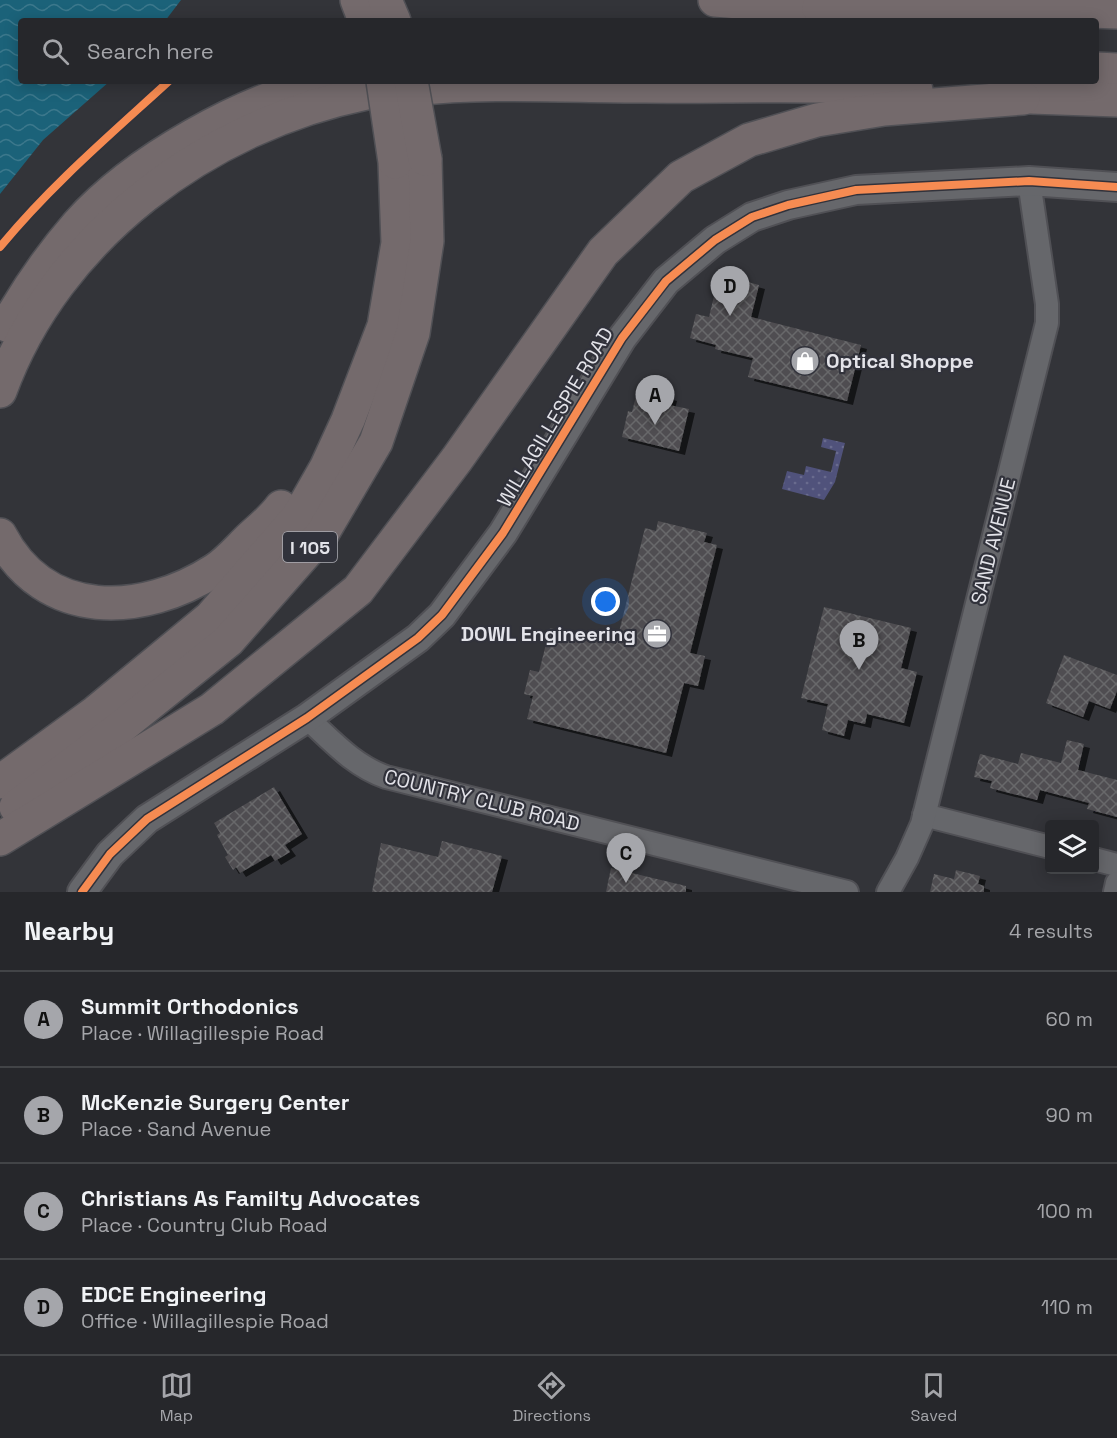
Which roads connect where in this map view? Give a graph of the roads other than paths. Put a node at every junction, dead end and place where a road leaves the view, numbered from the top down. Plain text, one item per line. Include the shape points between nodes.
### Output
1 (357, 0) edge
2 (385, 0) edge
3 (715, 0) edge
4 (819, 8) junction
5 (1117, 12) edge
6 (364, 18) edge
7 (392, 18) edge
8 (897, 18) edge
9 (1099, 32) edge
10 (1117, 33) edge
11 (1099, 69) edge
12 (1117, 69) edge
13 (320, 84) edge
14 (384, 84) edge
15 (411, 84) edge
16 (1023, 98) junction
17 (1117, 100) edge
18 (410, 160) junction
19 (1029, 182) junction
20 (1117, 187) edge
21 (0, 337) edge
22 (0, 391) edge
23 (348, 420) junction
24 (0, 535) edge
25 (307, 718) junction
26 (0, 782) edge
27 (924, 815) junction
28 (0, 819) edge
29 (0, 839) edge
30 (1045, 846) edge
31 (1099, 860) edge
32 (1117, 865) edge
33 (1117, 883) edge
34 (82, 892) edge
35 (847, 892) edge
36 (888, 892) edge
37 (1115, 892) edge

1 - 6 highway
2 - 7 highway
3 - 4 highway
4 - 5 highway via 925,5
4 - 8 highway
9 - 10 highway
11 - 12 highway
13 - 21 highway via 273,97 231,115 143,167 80,222 33,280
14 - 18 highway, I 105, bridge
15 - 18 highway, I 105, bridge
16 - 17 highway
16 - 22 highway via 885,88 457,84 367,93 306,110 240,134 194,162 146,195 87,248 41,309 8,368
16 - 29 highway via 884,109 817,120 749,140 681,177 603,252 457,459 358,590 212,709
18 - 23 highway, I 105 via 384,326
18 - 28 highway, I 105 via 427,241 413,333 376,442 322,534 228,641
19 - 20 street, WILLAGILLESPIE ROAD
19 - 25 street, WILLAGILLESPIE ROAD via 856,190 752,217 715,240 666,281 622,338 503,533 442,615 402,651
19 - 27 street, SAND AVENUE via 1047,323
23 - 24 highway via 277,512 217,569 160,598 122,605 55,591 9,552
23 - 26 highway, I 105 via 298,518 210,618 96,712
25 - 34 street via 147,819 110,854
25 - 35 street, COUNTRY CLUB ROAD via 362,767 386,777
27 - 30 street
27 - 36 street, SAND AVENUE
31 - 32 street
33 - 37 street

